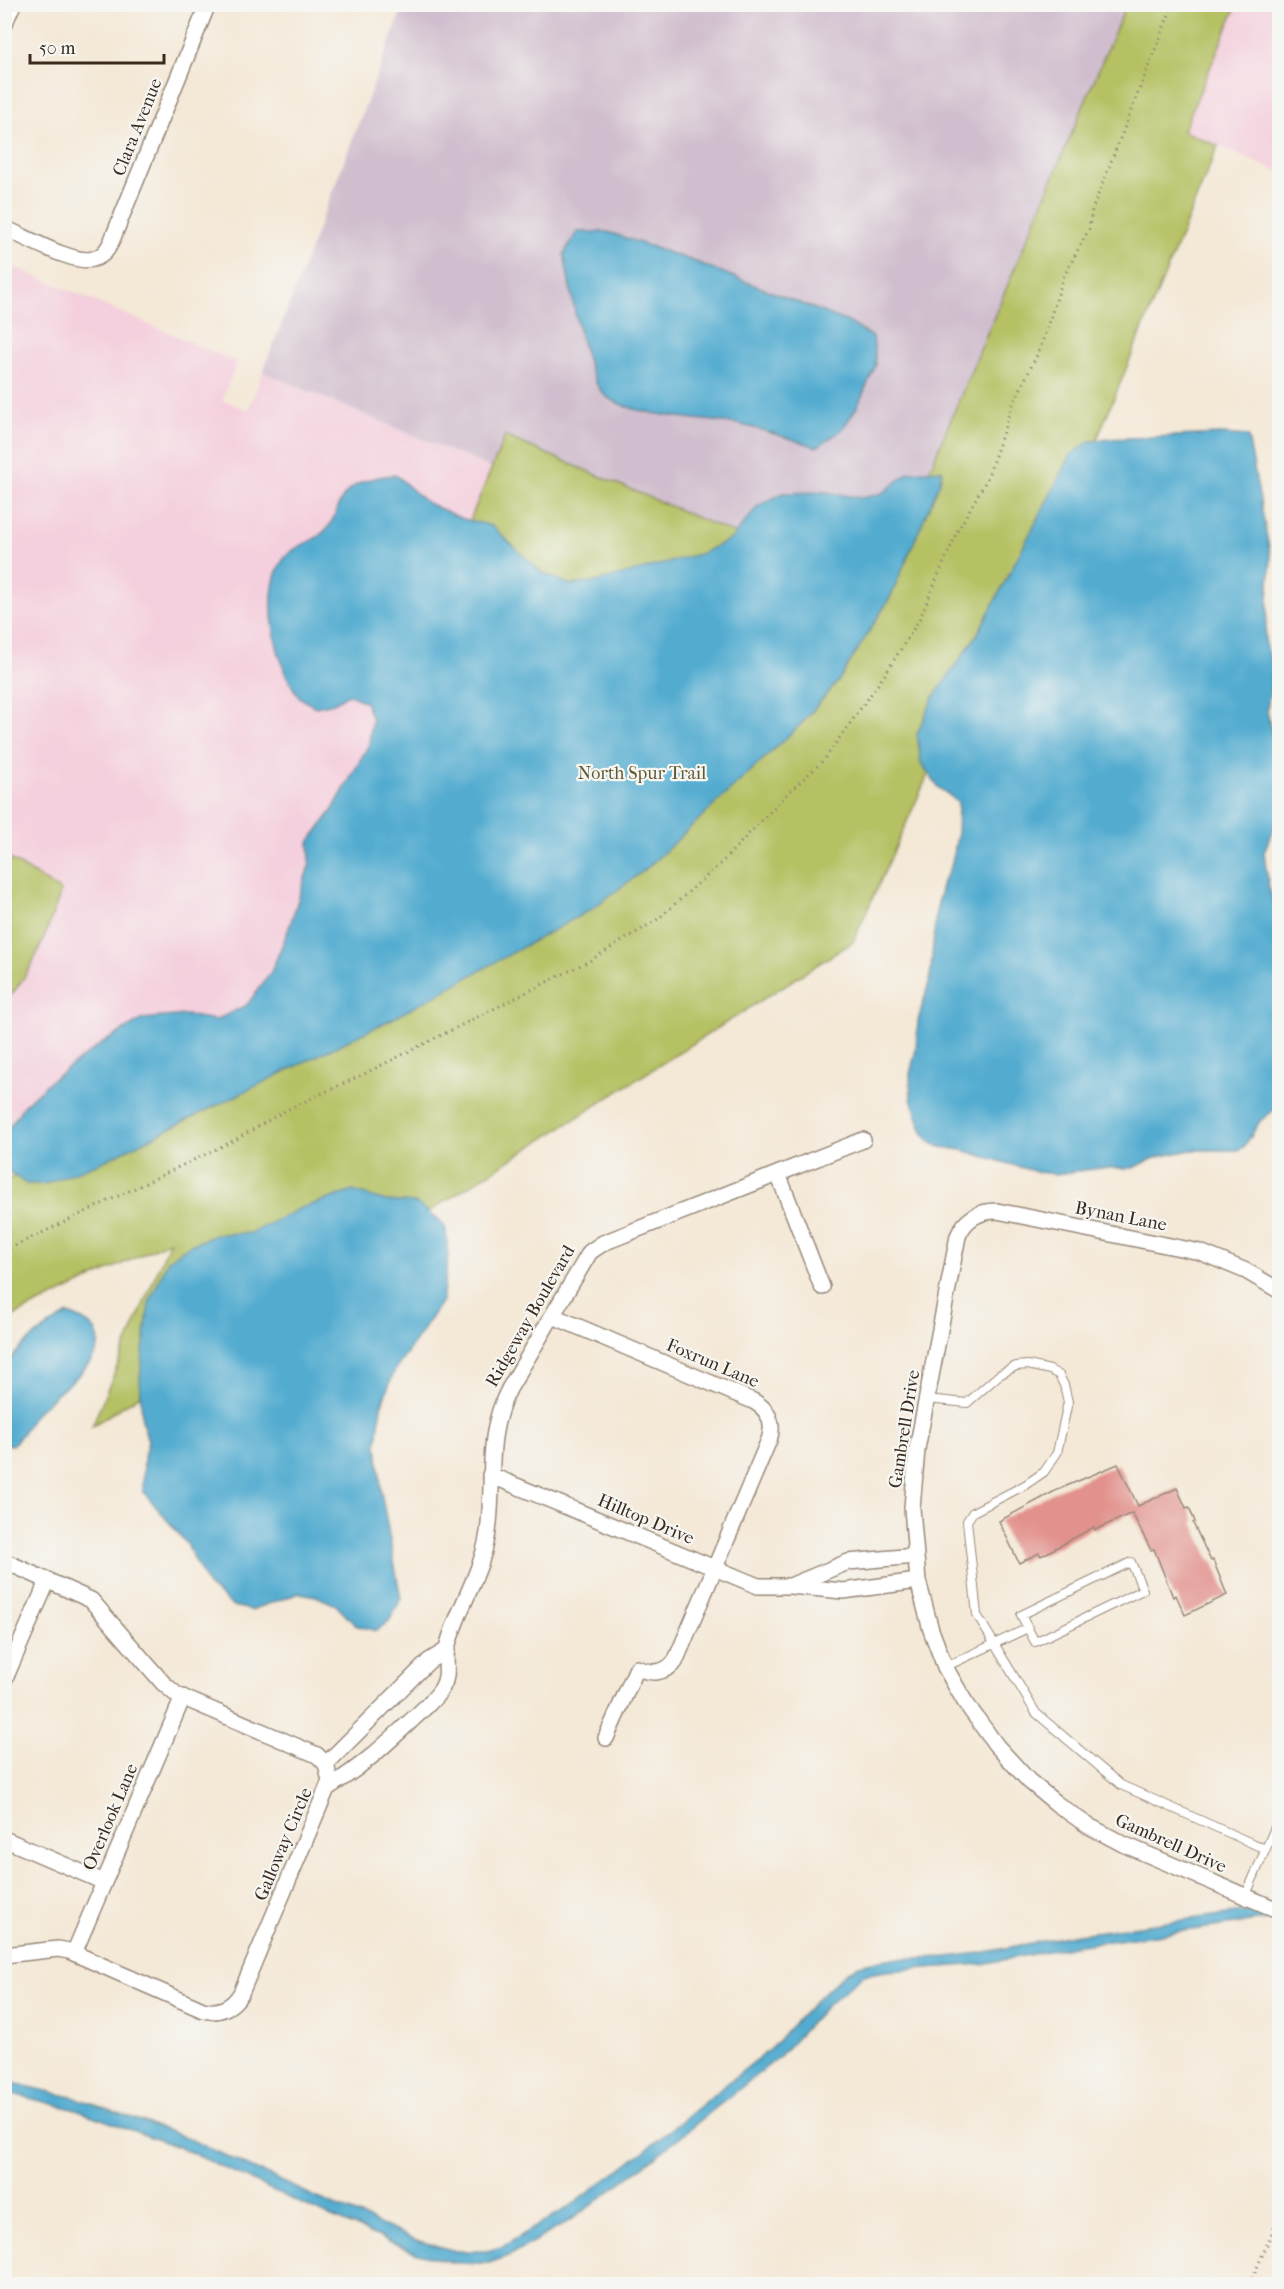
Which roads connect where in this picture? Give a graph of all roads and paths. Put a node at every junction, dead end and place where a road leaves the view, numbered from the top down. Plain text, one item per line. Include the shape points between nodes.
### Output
1 (13, 4) edge
2 (1173, 4) edge
3 (205, 8) edge
4 (4, 25) edge
5 (4, 228) edge
6 (863, 1140) dead end
7 (778, 1174) junction
8 (958, 1236) joint
9 (4, 1251) edge
10 (822, 1287) dead end
11 (1280, 1291) edge
12 (552, 1316) junction
13 (927, 1399) junction
14 (490, 1475) junction
15 (915, 1556) junction
16 (4, 1561) edge
17 (714, 1569) junction
18 (48, 1580) junction
19 (918, 1581) junction
20 (790, 1586) junction
21 (1028, 1628) junction
22 (994, 1644) junction
23 (447, 1650) junction
24 (945, 1666) junction
25 (4, 1681) edge
26 (183, 1697) junction
27 (606, 1738) dead end
28 (326, 1764) junction
29 (329, 1787) junction
30 (1280, 1816) edge
31 (4, 1839) edge
32 (1265, 1849) junction
33 (104, 1882) junction
34 (1245, 1896) junction
35 (1280, 1911) edge
36 (74, 1953) junction
37 (4, 1955) edge
38 (1280, 2214) edge
39 (1250, 2284) edge

1 - 4 street
2 - 9 path via 1092,210 1089,229 1064,276 1040,349 1012,406 987,479 957,532 918,620 878,685 823,761 668,911 591,960 288,1109 235,1140
3 - 5 street, Clara Avenue via 110,245 96,258 77,259
6 - 7 street, Ridgeway Boulevard
7 - 10 street
7 - 12 street, Ridgeway Boulevard via 598,1245 586,1256
8 - 11 street, Bynan Lane via 971,1218 997,1211 1200,1252 1246,1270
8 - 13 street, Gambrell Drive
12 - 14 street, Ridgeway Boulevard via 501,1405 492,1435
12 - 17 street, Foxrun Lane via 753,1401 766,1412 771,1434
13 - 15 street, Gambrell Drive via 913,1491
13 - 22 lane via 967,1403 999,1375 1022,1365 1050,1370 1065,1385 1068,1402 1060,1443 1051,1463 1035,1479 973,1512 967,1521 977,1615
14 - 17 street, Hilltop Drive
14 - 23 street, Ridgeway Boulevard via 486,1541
15 - 19 street, Gambrell Drive
15 - 20 street, Hilltop Drive via 848,1562
16 - 18 street
17 - 20 street, Hilltop Drive via 758,1586
17 - 27 street, Foxrun Lane via 675,1662 662,1672 637,1668
18 - 25 street
18 - 26 street via 98,1606 163,1683
19 - 20 street, Hilltop Drive via 843,1591
19 - 24 street, Gambrell Drive
21 - 21 lane via 1035,1642 1143,1590 1131,1562 1021,1615
21 - 22 lane
22 - 24 lane
22 - 32 lane via 1036,1713 1121,1785
23 - 28 street via 429,1661
23 - 29 street, Ridgeway Boulevard via 448,1671 439,1693 362,1767
24 - 34 street, Gambrell Drive via 996,1745 1057,1804 1123,1844
26 - 28 street via 312,1752
26 - 33 street, Overlook Lane
28 - 29 street, Galloway Circle
29 - 36 street, Galloway Circle via 240,1993 230,2006 214,2012 203,2010
30 - 32 lane
31 - 33 street
32 - 34 lane
33 - 36 street, Overlook Lane
34 - 35 street, Gambrell Drive
36 - 37 street, Galloway Circle via 58,1948
38 - 39 path

